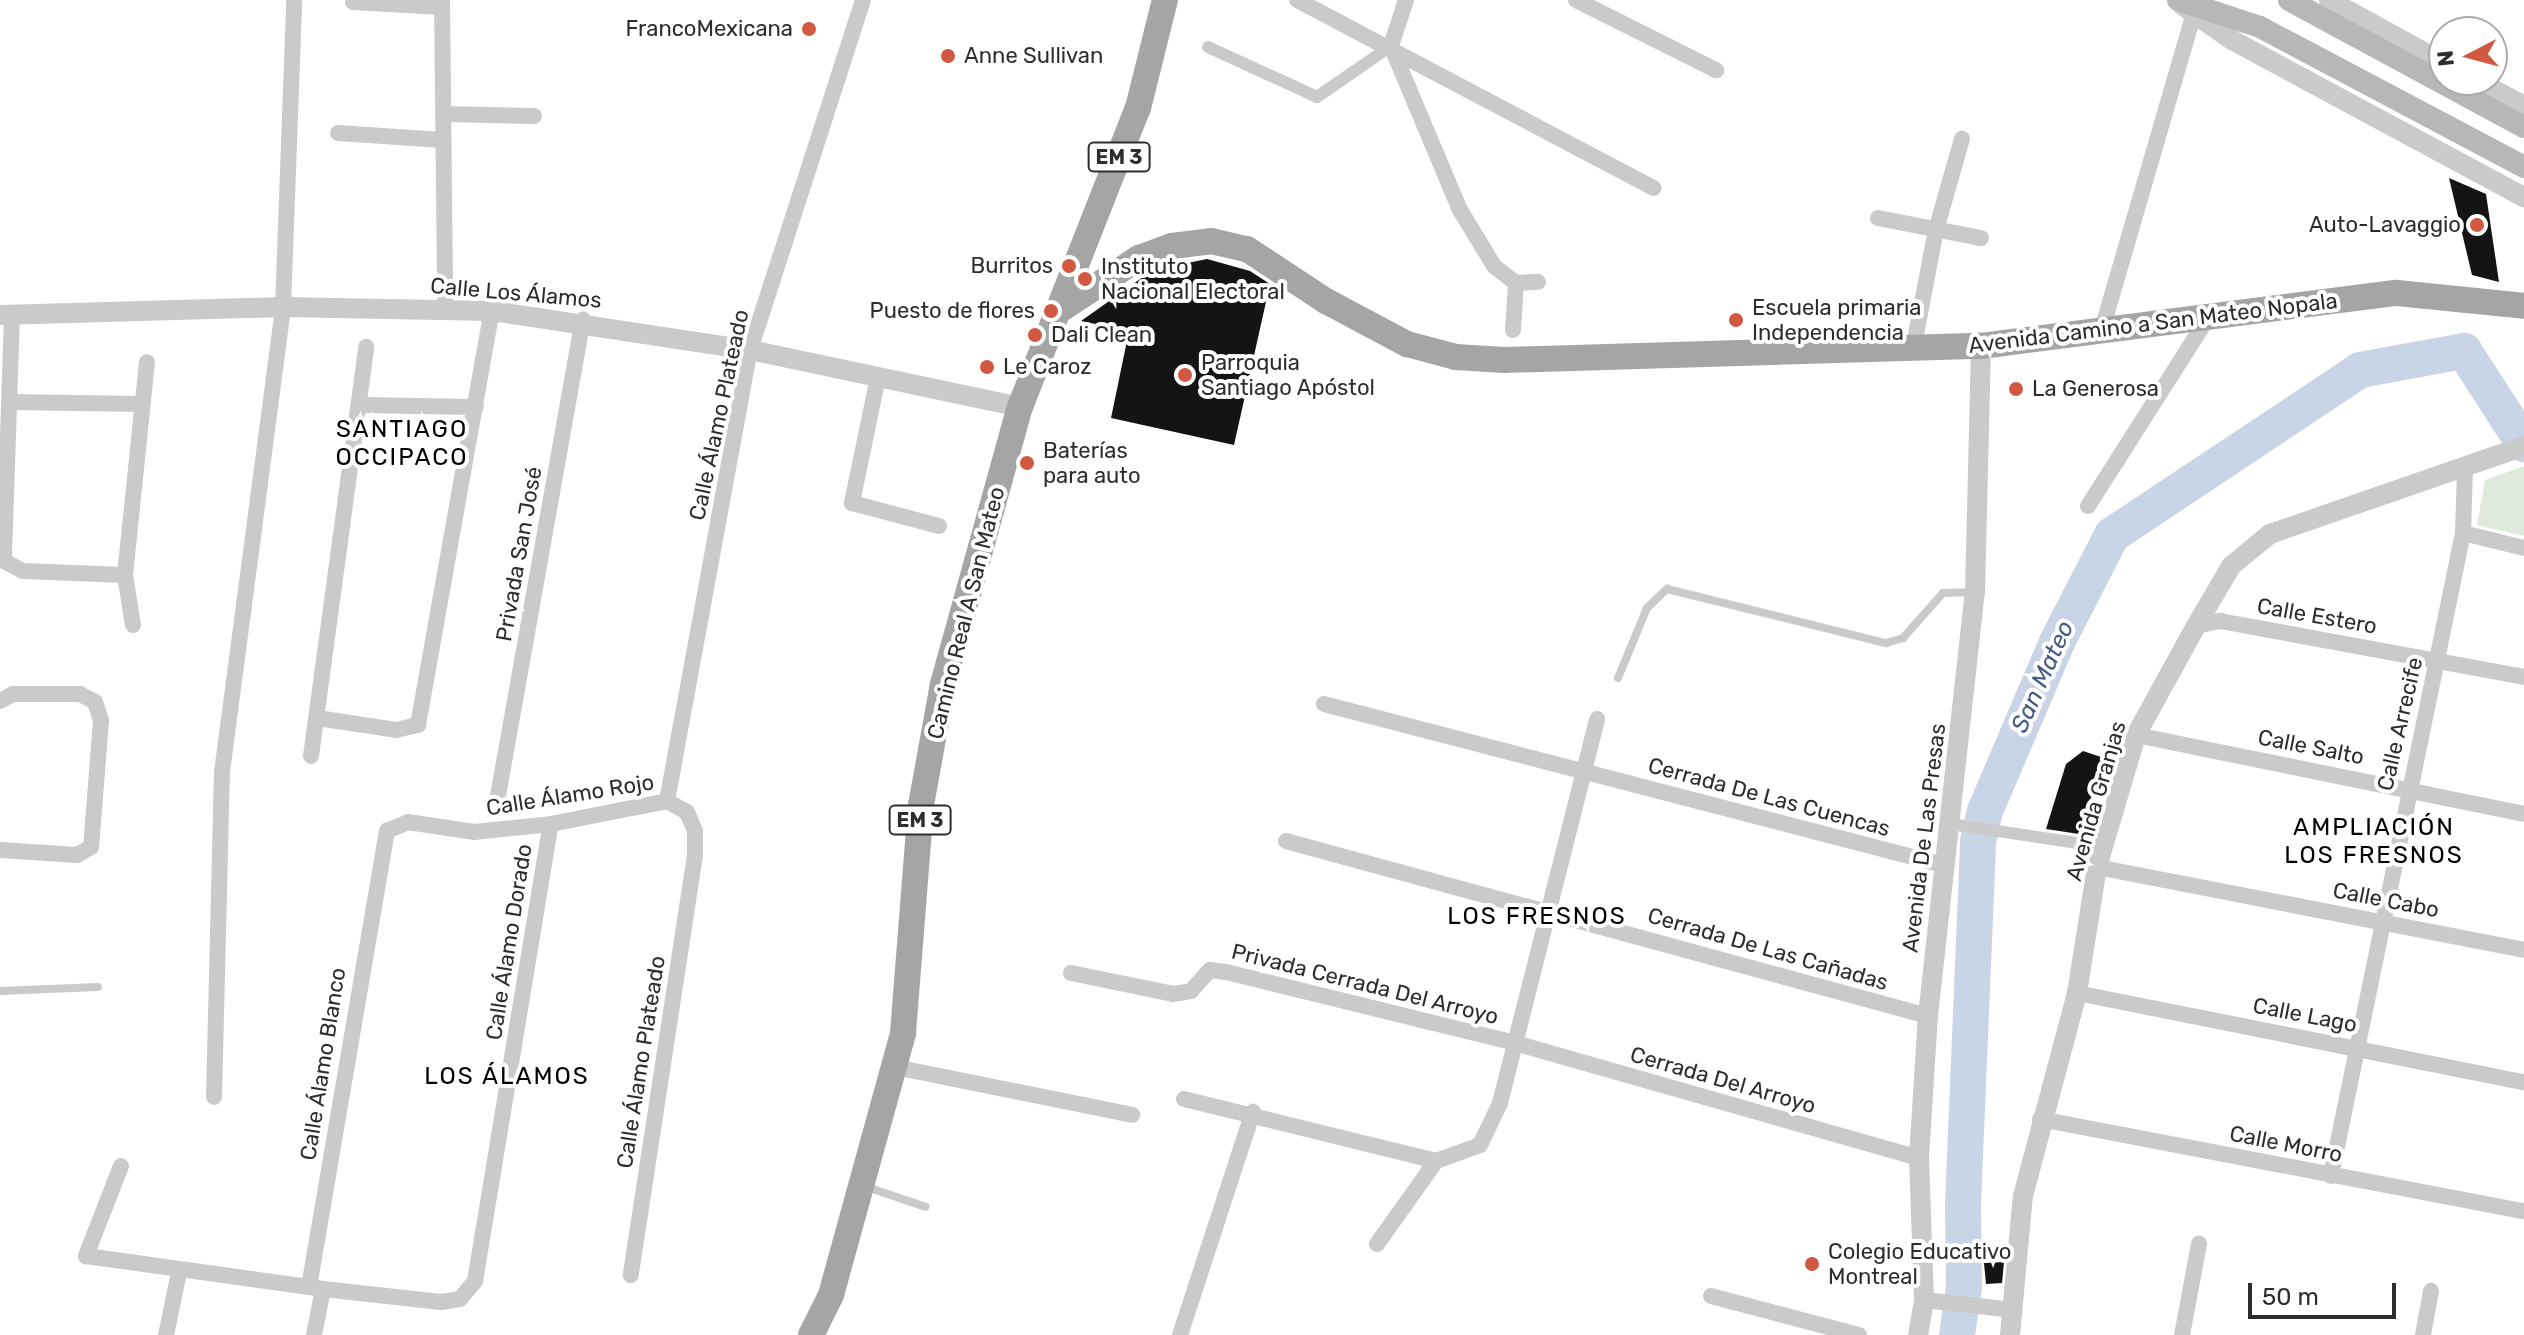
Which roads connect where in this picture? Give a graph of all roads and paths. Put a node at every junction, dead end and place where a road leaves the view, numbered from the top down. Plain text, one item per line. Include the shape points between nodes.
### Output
1 (294, 0) edge
2 (863, 0) edge
3 (1165, 0) edge
4 (1297, 0) edge
5 (1406, 0) edge
6 (1576, 0) edge
7 (2289, 0) edge
8 (2329, 0) edge
9 (353, 2) dead end
10 (442, 3) edge
11 (2182, 4) edge
12 (2352, 4) edge
13 (1391, 46) junction
14 (1208, 47) dead end
15 (2428, 53) edge
16 (1716, 70) dead end
17 (2506, 96) edge
18 (2524, 106) edge
19 (443, 114) junction
20 (534, 116) dead end
21 (2524, 127) edge
22 (338, 133) dead end
23 (1962, 139) dead end
24 (443, 140) junction
25 (2524, 167) edge
26 (1653, 188) dead end
27 (2524, 197) edge
28 (1878, 218) dead end
29 (1936, 230) junction
30 (1981, 238) dead end
31 (1538, 282) dead end
32 (1516, 283) junction
33 (2524, 306) edge
34 (283, 307) junction
35 (445, 309) junction
36 (1060, 310) junction
37 (492, 311) junction
38 (6, 315) edge
39 (2207, 319) junction
40 (583, 320) junction
41 (1513, 330) dead end
42 (2101, 333) junction
43 (1914, 345) junction
44 (1981, 346) junction
45 (366, 347) dead end
46 (750, 350) junction
47 (147, 362) dead end
48 (878, 377) junction
49 (10, 402) junction
50 (142, 404) junction
51 (359, 405) junction
52 (476, 407) junction
53 (1020, 407) junction
54 (2524, 446) edge
55 (2465, 469) junction
56 (2088, 506) dead end
57 (939, 526) dead end
58 (2463, 533) junction
59 (2524, 548) edge
60 (125, 575) junction
61 (1975, 592) junction
62 (133, 625) dead end
63 (2196, 626) junction
64 (2436, 660) junction
65 (2524, 677) edge
66 (1618, 678) dead end
67 (0, 701) edge
68 (1324, 704) dead end
69 (317, 718) junction
70 (1597, 719) dead end
71 (2136, 735) junction
72 (311, 756) dead end
73 (1584, 771) junction
74 (2407, 788) junction
75 (498, 796) dead end
76 (667, 801) junction
77 (2524, 814) edge
78 (551, 824) junction
79 (1957, 825) junction
80 (1286, 841) dead end
81 (380, 848) joint
82 (0, 850) edge
83 (695, 855) joint
84 (2100, 857) junction
85 (1944, 865) junction
86 (1550, 910) junction
87 (2381, 920) junction
88 (2524, 950) edge
89 (1071, 973) dead end
90 (98, 987) dead end
91 (0, 991) edge
92 (2077, 993) junction
93 (1928, 1016) junction
94 (1515, 1043) junction
95 (2359, 1048) junction
96 (895, 1067) junction
97 (2524, 1082) edge
98 (214, 1097) dead end
99 (1184, 1099) dead end
100 (1253, 1112) junction
101 (1132, 1115) dead end
102 (2040, 1119) junction
103 (1919, 1158) junction
104 (1436, 1161) junction
105 (121, 1166) dead end
106 (2331, 1176) junction
107 (863, 1186) junction
108 (926, 1207) dead end
109 (2524, 1211) edge
110 (1377, 1244) dead end
111 (2199, 1244) dead end
112 (179, 1272) junction
113 (631, 1275) dead end
114 (316, 1288) junction
115 (2431, 1291) dead end
116 (1711, 1296) dead end
117 (1933, 1301) junction
118 (2004, 1309) junction
119 (166, 1335) edge
120 (314, 1335) edge
121 (811, 1335) edge
122 (1180, 1335) edge
123 (1859, 1335) edge
124 (1918, 1335) edge
125 (2010, 1335) edge
126 (2182, 1335) edge
127 (2423, 1335) edge

1 - 34 street
2 - 46 street, Calle Álamo Plateado
3 - 36 main road, Camino Real A San Mateo / EM 3 via 1138,108
4 - 13 street
5 - 13 street
6 - 16 street
7 - 21 main road
8 - 12 street
9 - 10 street
10 - 19 street
11 - 25 main road via 2260,27
11 - 27 street via 2232,40
11 - 42 street
12 - 15 street
13 - 14 street via 1317,97
13 - 26 street
13 - 32 street via 1460,210 1494,266
17 - 18 street
19 - 20 street
19 - 24 street
22 - 24 street
23 - 29 street
24 - 35 street
28 - 29 street
29 - 30 street
29 - 43 street
31 - 32 street
32 - 41 street
33 - 39 main road, Avenida Camino a San Mateo Nopala via 2397,293
34 - 35 street, Calle Los Álamos
34 - 38 street, Calle Los Álamos
34 - 98 street via 222,772
35 - 37 street, Calle Los Álamos
36 - 43 main road, Avenida Camino a San Mateo Nopala via 1139,258 1172,246 1211,241 1247,249 1326,301 1407,344 1456,357 1504,360
36 - 53 main road, Camino Real A San Mateo / EM 3
37 - 40 street, Calle Los Álamos
37 - 52 street
38 - 49 street
39 - 42 main road, Avenida Camino a San Mateo Nopala
39 - 56 street
40 - 46 street, Calle Los Álamos
40 - 75 street, Privada San José
42 - 44 main road, Avenida Camino a San Mateo Nopala
43 - 44 main road, Avenida Camino a San Mateo Nopala
44 - 61 street, Avenida De Las Presas
45 - 51 street
46 - 48 street, Calle Los Álamos
46 - 76 street, Calle Álamo Plateado
47 - 50 street
48 - 53 street, Calle Los Álamos
48 - 57 street via 852,503
49 - 50 street
49 - 60 street via 3,549 10,568
50 - 60 street
51 - 52 street
51 - 69 street
52 - 69 street via 418,725 396,730
53 - 96 main road, Camino Real A San Mateo / EM 3 via 943,684 921,805 903,1033
54 - 55 street, Avenida Granjas
55 - 58 street, Calle Arrecife
55 - 63 street, Avenida Granjas via 2270,534 2231,566
58 - 59 street
58 - 64 street, Calle Arrecife
60 - 62 street
61 - 66 lane via 1943,593 1903,638 1886,643 1667,589 1647,608
61 - 79 street, Avenida De Las Presas
63 - 64 street, Calle Estero via 2220,621
63 - 71 street, Avenida Granjas
64 - 65 street, Calle Estero
64 - 74 street, Calle Arrecife
67 - 82 street via 13,694 80,694 95,702 101,721 91,847 77,855
68 - 73 street, Cerrada De Las Cuencas
69 - 72 street
70 - 73 street
71 - 74 street, Calle Salto
71 - 84 street, Avenida Granjas
73 - 85 street, Cerrada De Las Cuencas
73 - 86 street
74 - 77 street, Calle Salto
74 - 87 street, Calle Arrecife
76 - 78 street, Calle Álamo Rojo
76 - 83 street, Calle Álamo Rojo via 687,812 695,831
78 - 81 street, Calle Álamo Rojo via 474,832 396,823
78 - 114 street, Calle Álamo Dorado via 475,1281 460,1299 441,1302
79 - 84 street
79 - 85 street, Avenida De Las Presas
80 - 86 street, Cerrada De Las Cañadas
81 - 114 street, Calle Álamo Blanco
83 - 113 street, Calle Álamo Plateado
84 - 87 street, Calle Cabo
84 - 92 street, Avenida Granjas
85 - 93 street, Avenida De Las Presas
86 - 93 street, Cerrada De Las Cañadas
86 - 94 street
87 - 88 street, Calle Cabo
87 - 95 street, Calle Arrecife
89 - 94 street, Privada Cerrada Del Arroyo via 1173,994 1191,991 1210,970 1226,972
90 - 91 lane
92 - 95 street, Calle Lago
92 - 102 street, Avenida Granjas
93 - 103 street, Avenida De Las Presas
94 - 103 street, Cerrada Del Arroyo
94 - 104 street via 1500,1103 1480,1145
95 - 97 street, Calle Lago
95 - 106 street, Calle Arrecife
96 - 101 street
96 - 107 main road, Camino Real A San Mateo / EM 3
99 - 100 street
100 - 104 street
100 - 122 street
102 - 106 street, Calle Morro
102 - 118 street, Avenida Granjas
103 - 117 street, Avenida De Las Presas
104 - 110 street
105 - 112 street via 86,1256
106 - 109 street, Calle Morro
107 - 108 lane
107 - 121 main road, Camino Real A San Mateo / EM 3 via 831,1295
111 - 126 street
112 - 114 street
112 - 119 street
114 - 120 street, Calle Álamo Blanco
115 - 127 street
116 - 123 street
117 - 118 street
117 - 124 street, Avenida De Las Presas
118 - 125 street, Avenida Granjas

